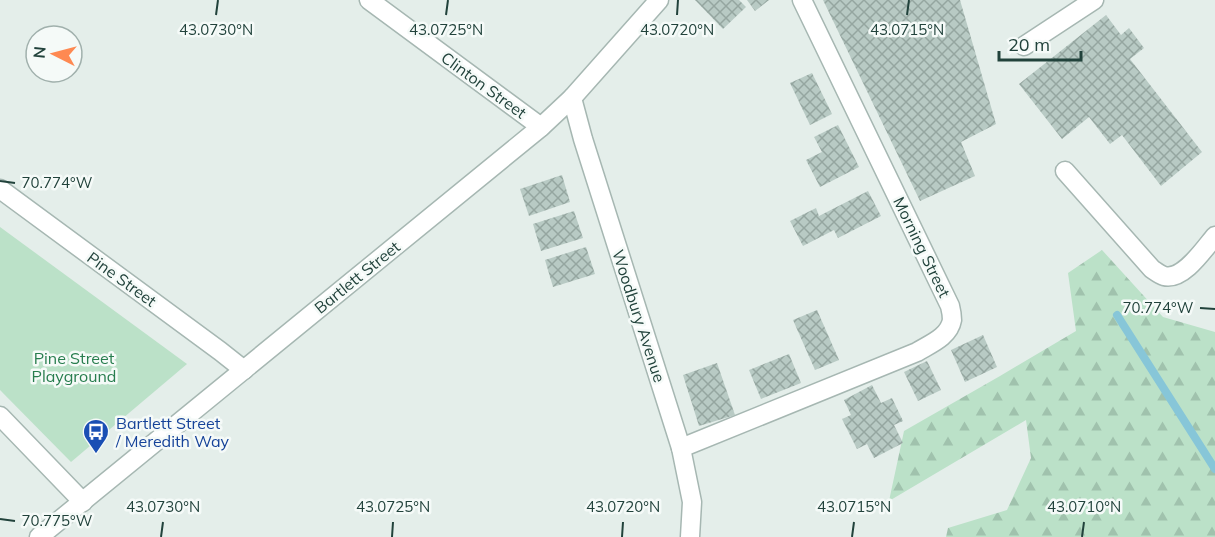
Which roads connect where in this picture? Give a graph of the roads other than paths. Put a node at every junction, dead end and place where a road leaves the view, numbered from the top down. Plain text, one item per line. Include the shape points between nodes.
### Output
1 (369, 0) edge
2 (660, 0) edge
3 (802, 0) edge
4 (1094, 0) edge
5 (1024, 46) dead end
6 (572, 98) junction
7 (541, 127) junction
8 (1065, 171) dead end
9 (0, 189) edge
10 (1215, 236) edge
11 (244, 370) junction
12 (0, 416) edge
13 (681, 448) junction
14 (83, 502) junction
15 (39, 537) edge
16 (690, 537) edge

1 - 7 street, Clinton Street
2 - 6 street, Bartlett Street
3 - 13 street, Morning Street via 950,306 952,319 948,331 917,352
4 - 5 street
6 - 7 street, Bartlett Street
6 - 13 street, Woodbury Avenue
7 - 11 street, Bartlett Street
8 - 10 street via 1152,269 1164,276 1176,276
9 - 11 street, Pine Street
11 - 14 street, Bartlett Street
12 - 14 street
13 - 16 street, Woodbury Avenue via 692,502
14 - 15 street, Bartlett Street

